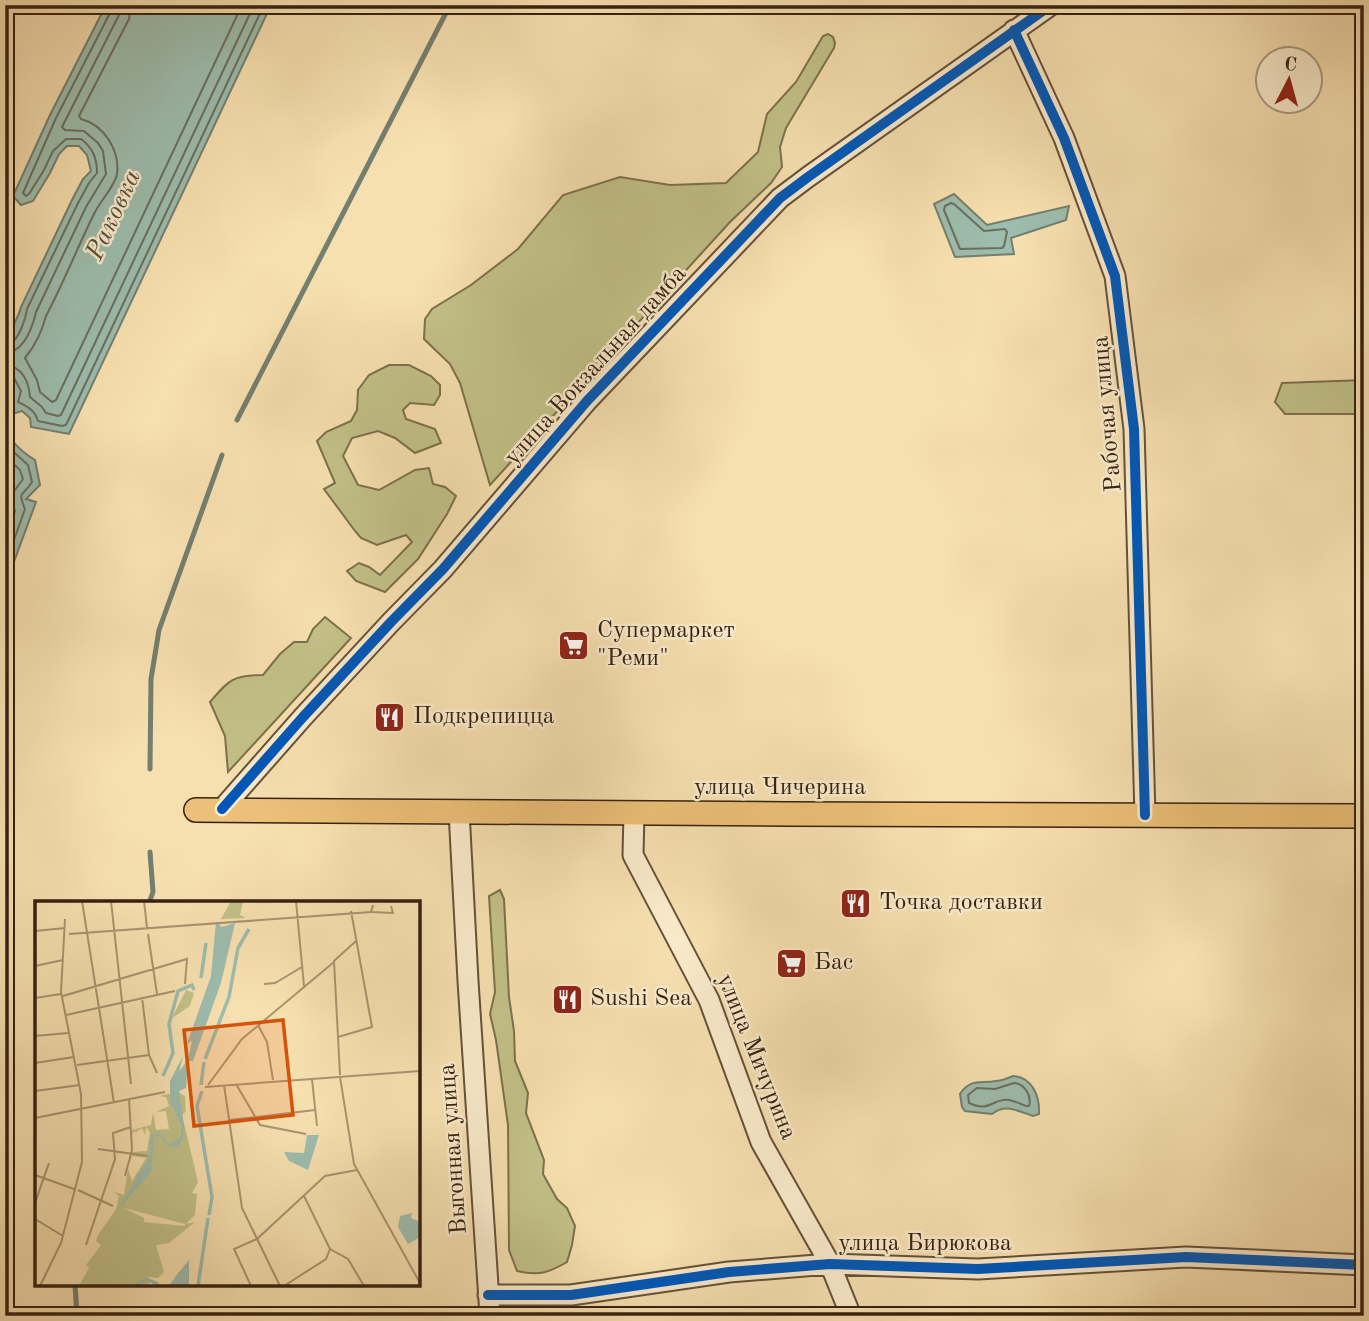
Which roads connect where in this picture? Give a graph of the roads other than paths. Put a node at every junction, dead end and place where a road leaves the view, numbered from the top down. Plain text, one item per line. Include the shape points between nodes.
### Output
1 (1051, 5) edge
2 (1014, 30) junction
3 (222, 809) junction
4 (196, 810) dead end
5 (459, 811) junction
6 (634, 813) junction
7 (1145, 815) junction
8 (1364, 816) edge
9 (830, 1264) junction
10 (1364, 1265) edge
11 (488, 1296) junction
12 (490, 1316) edge
13 (851, 1316) edge

1 - 2 street, улица Вокзальная дамба
2 - 3 street, улица Вокзальная дамба via 780,198 587,401 443,569
2 - 7 street, Рабочая улица via 1076,167 1115,276 1134,429
3 - 4 main road, улица Чичерина
3 - 5 main road, улица Чичерина
5 - 6 main road, улица Чичерина
5 - 11 street, Выгонная улица
6 - 7 main road, улица Чичерина
6 - 9 street, улица Мичурина via 633,855 709,1000 761,1142
7 - 8 main road, улица Чичерина
9 - 10 street, улица Бирюкова via 978,1269 1186,1257
9 - 11 street, улица Бирюкова via 729,1272 571,1295
9 - 13 street, улица Мичурина
11 - 12 street, Выгонная улица

